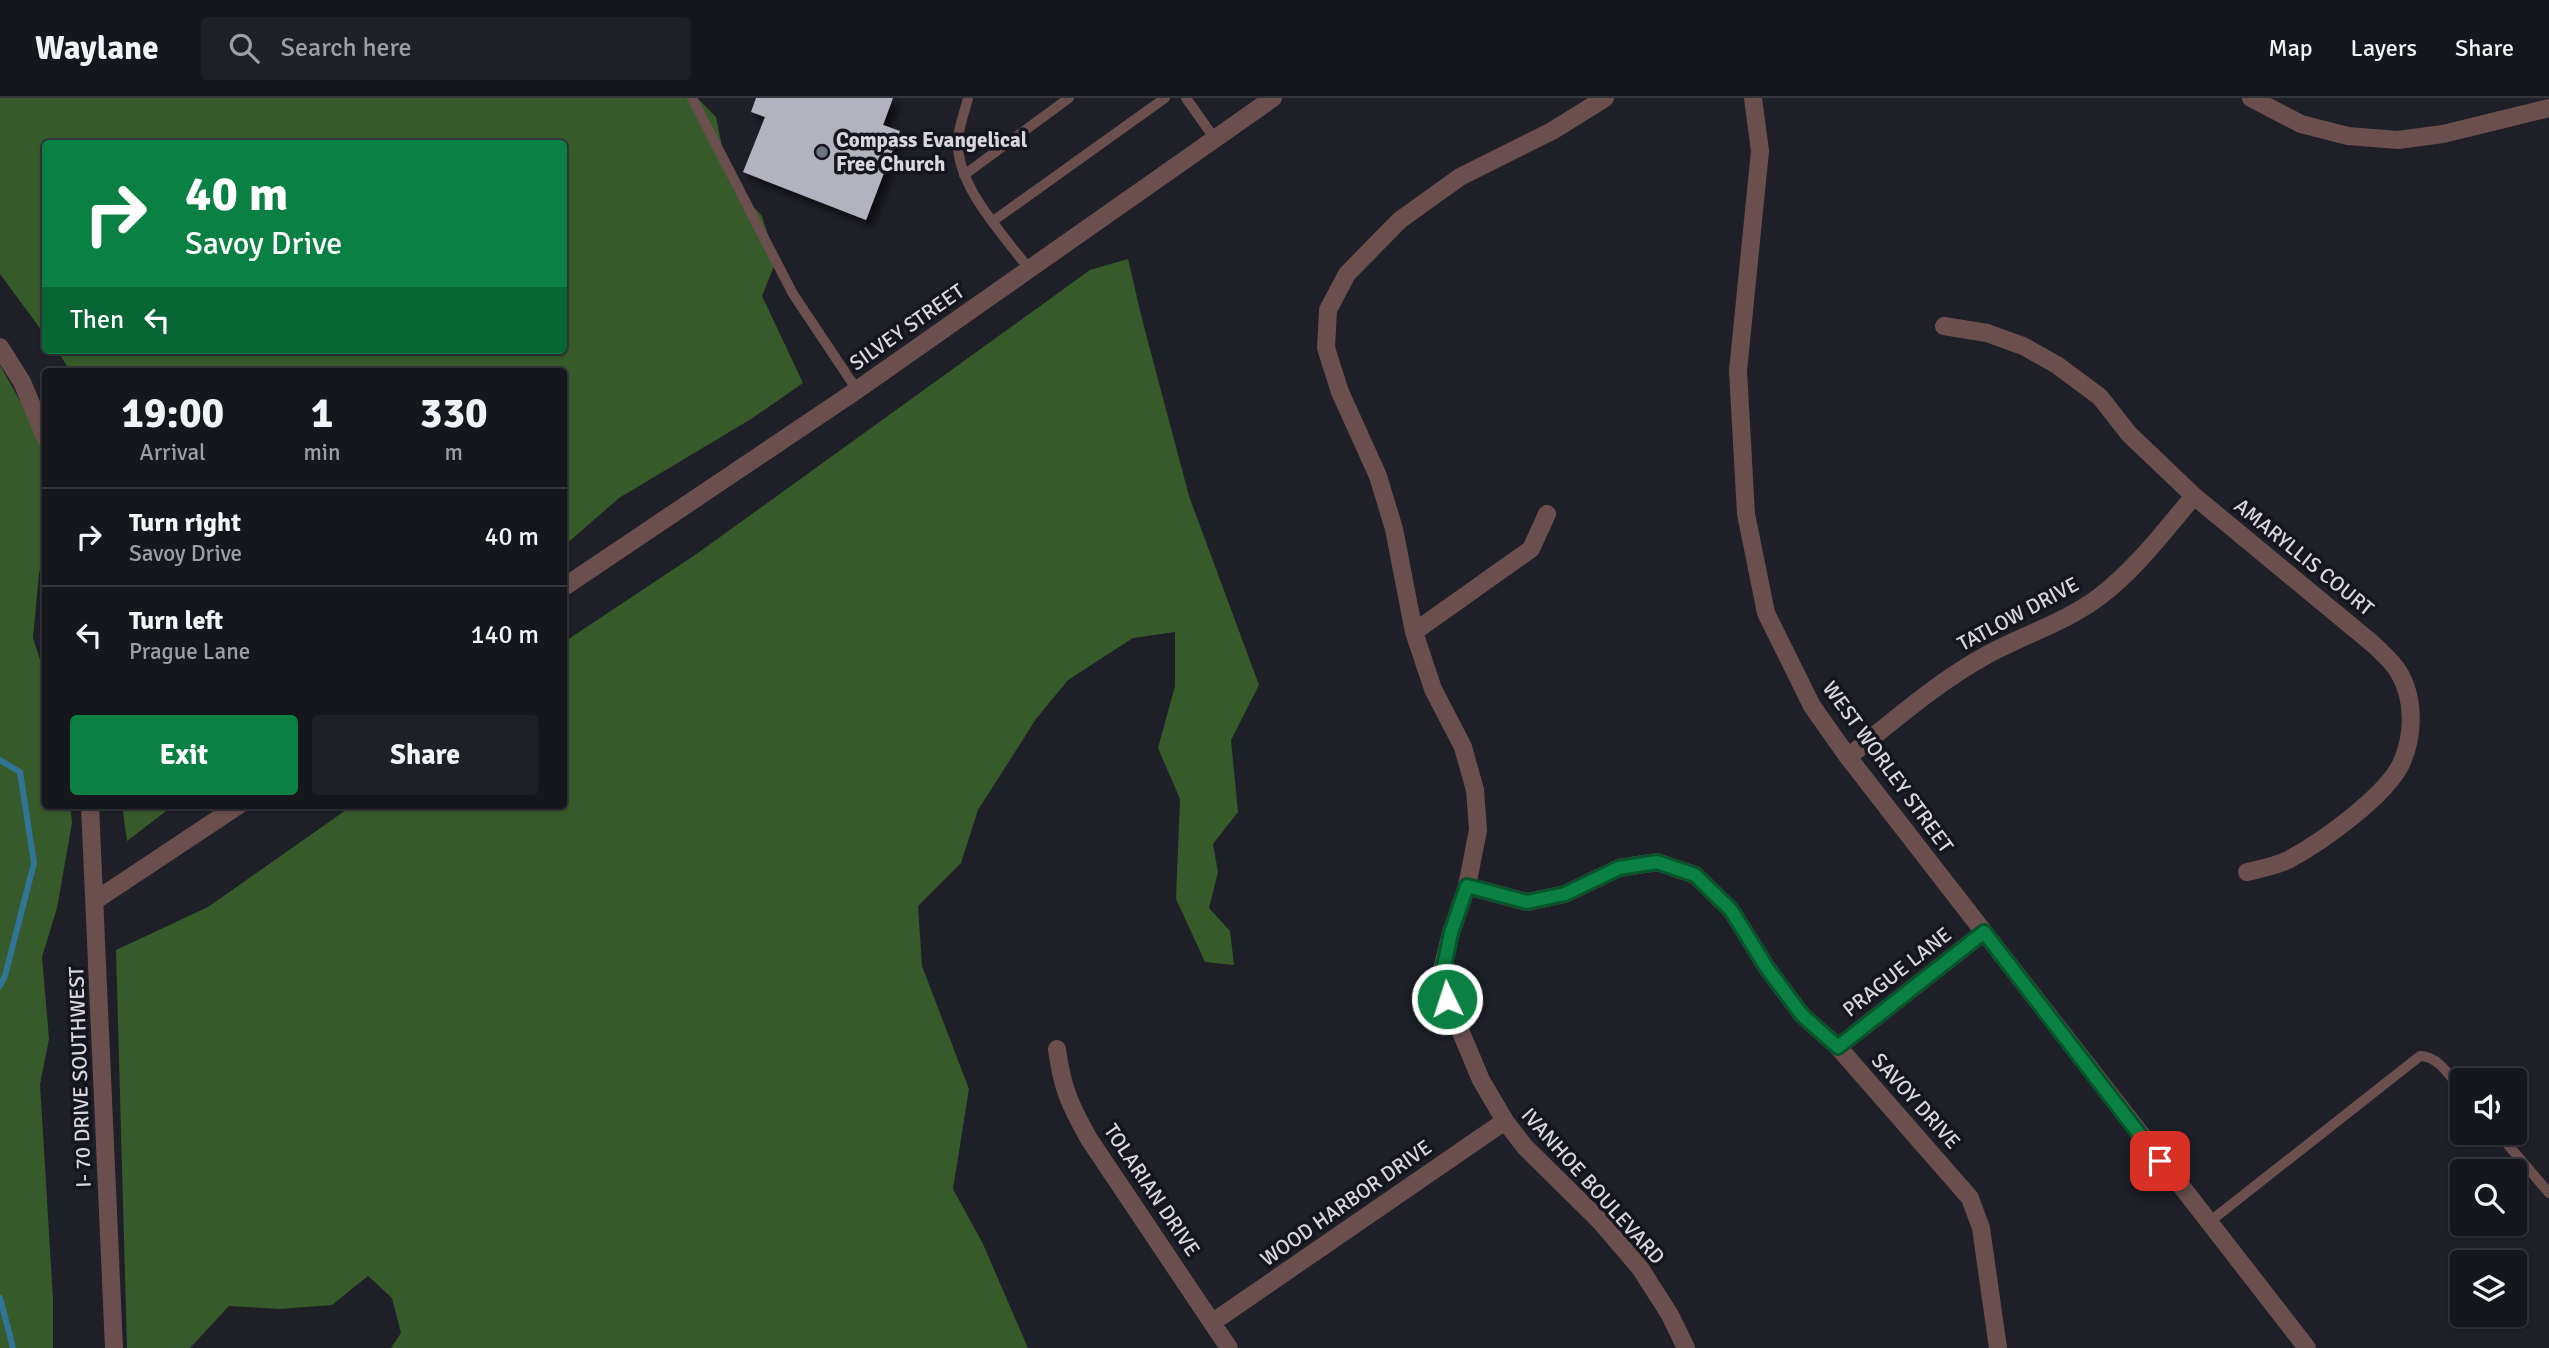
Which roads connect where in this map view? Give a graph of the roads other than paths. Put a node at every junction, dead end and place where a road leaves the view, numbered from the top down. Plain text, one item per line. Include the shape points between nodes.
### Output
1 (692, 98) edge
2 (968, 98) edge
3 (1069, 98) edge
4 (1165, 98) edge
5 (1186, 98) edge
6 (1273, 98) edge
7 (1605, 98) edge
8 (1754, 98) edge
9 (2251, 98) edge
10 (2549, 108) edge
11 (1215, 139) junction
12 (964, 175) junction
13 (993, 220) junction
14 (1029, 269) junction
15 (1944, 326) dead end
16 (0, 347) edge
17 (857, 390) junction
18 (42, 430) edge
19 (2194, 496) junction
20 (1547, 514) dead end
21 (567, 585) edge
22 (1414, 632) junction
23 (1848, 757) junction
24 (90, 809) edge
25 (233, 809) edge
26 (2247, 872) dead end
27 (1467, 886) junction
28 (96, 900) junction
29 (1984, 932) junction
30 (1838, 1047) junction
31 (1057, 1049) dead end
32 (2450, 1077) edge
33 (1505, 1121) junction
34 (2508, 1145) edge
35 (2549, 1193) edge
36 (2208, 1223) junction
37 (1213, 1322) junction
38 (114, 1348) edge
39 (1229, 1348) edge
40 (1686, 1348) edge
41 (1998, 1348) edge
42 (2307, 1348) edge

1 - 17 lane via 793,293
2 - 12 lane via 958,140
3 - 12 lane
4 - 13 lane
5 - 11 lane
6 - 11 street, SILVEY STREET
7 - 22 street, IVANHOE BOULEVARD via 1552,131 1460,177 1400,220 1347,274 1328,310 1326,348 1340,392 1378,476 1394,529
8 - 23 street, WEST WORLEY STREET via 1760,152 1738,371 1746,513 1766,613 1812,706
9 - 10 street via 2301,124 2348,136 2398,140
11 - 14 street, SILVEY STREET
12 - 13 lane
13 - 14 lane
14 - 17 street, SILVEY STREET
15 - 19 street, AMARYLLIS COURT via 1987,333 2057,365 2100,397 2129,434
16 - 18 street via 22,382
17 - 21 street, SILVEY STREET
19 - 23 street, TATLOW DRIVE via 2137,564 2100,596 2064,620 1953,675
19 - 26 street, AMARYLLIS COURT via 2373,644 2398,671 2410,701 2411,733 2401,765 2379,792 2331,833 2286,861
20 - 22 street via 1531,549
22 - 27 street, IVANHOE BOULEVARD via 1433,689 1463,747 1475,790 1478,830
23 - 29 street, WEST WORLEY STREET
24 - 28 street, I- 70 DRIVE SOUTHWEST
25 - 28 street
27 - 30 street, SAVOY DRIVE via 1527,902 1565,894 1619,868 1657,862 1695,875 1731,910 1802,1015
27 - 33 street, IVANHOE BOULEVARD via 1443,971 1447,999 1481,1080
28 - 38 street, I- 70 DRIVE SOUTHWEST
29 - 30 street, PRAGUE LANE
29 - 36 street, WEST WORLEY STREET
30 - 41 street, SAVOY DRIVE via 1970,1198 1981,1228
31 - 37 street, TOLARIAN DRIVE via 1061,1081 1076,1115
32 - 36 lane via 2428,1056 2420,1056
33 - 37 street, WOOD HARBOR DRIVE
33 - 40 street, IVANHOE BOULEVARD via 1640,1268
34 - 35 lane
36 - 42 street, WEST WORLEY STREET
37 - 39 street, TOLARIAN DRIVE

